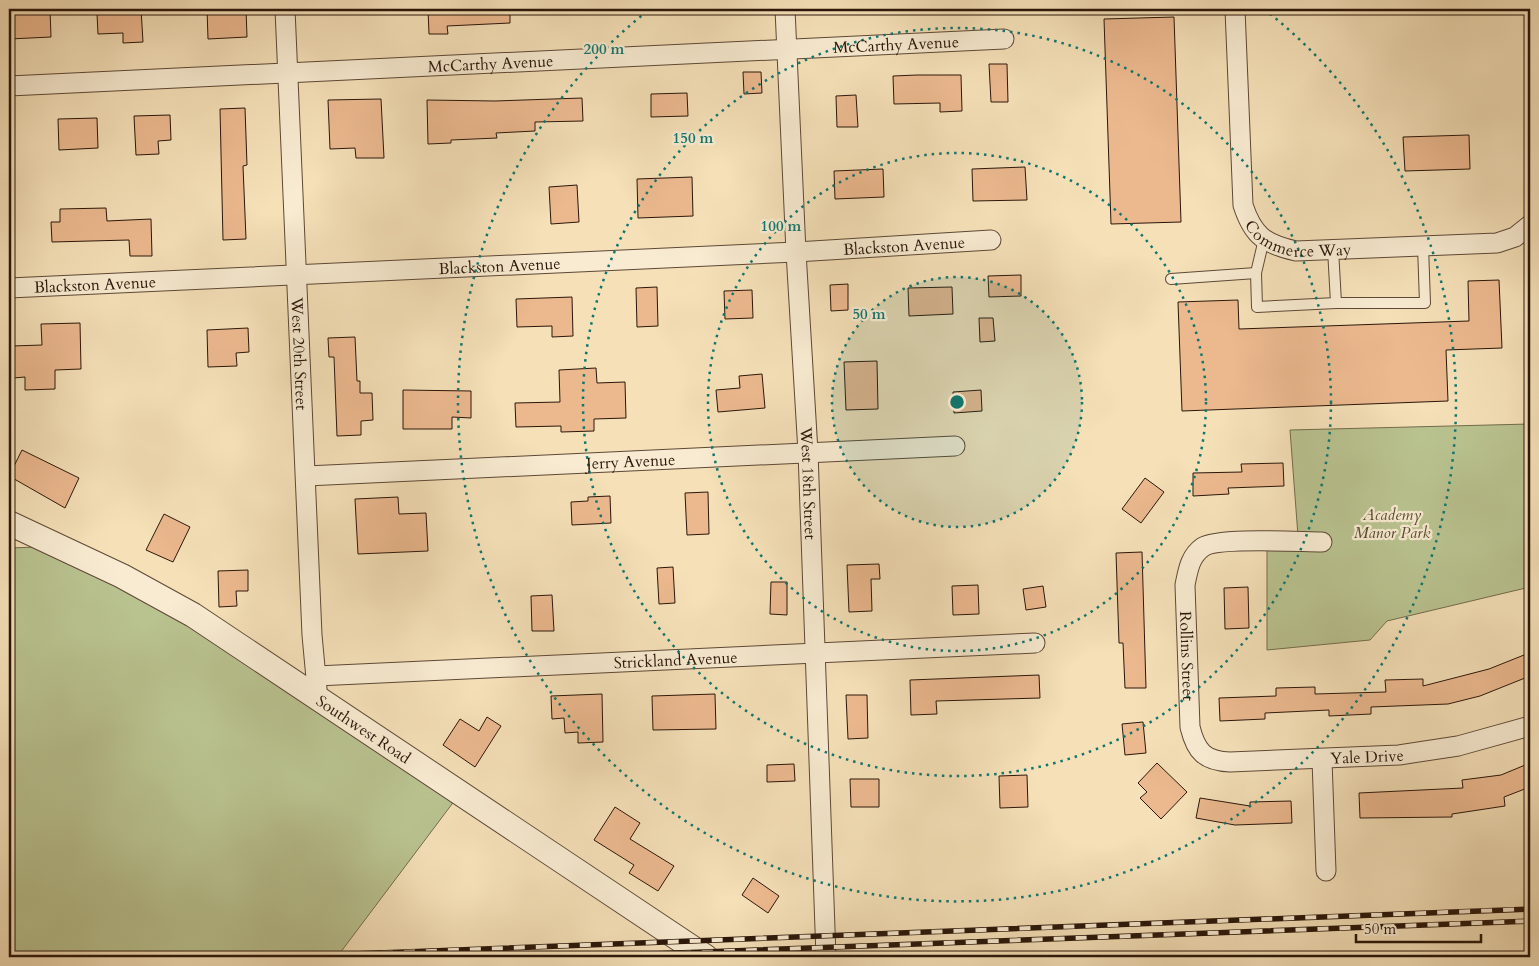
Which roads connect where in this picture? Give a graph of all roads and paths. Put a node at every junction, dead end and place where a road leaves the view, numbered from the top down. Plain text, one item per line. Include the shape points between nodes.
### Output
1 (285, 9) edge
2 (786, 9) edge
3 (1234, 9) edge
4 (1004, 39) dead end
5 (787, 51) junction
6 (288, 73) junction
7 (9, 86) edge
8 (1530, 225) edge
9 (1264, 239) junction
10 (991, 240) dead end
11 (1423, 246) junction
12 (1333, 249) junction
13 (796, 252) junction
14 (1256, 273) junction
15 (295, 275) junction
16 (1171, 279) dead end
17 (9, 288) edge
18 (1336, 303) junction
19 (955, 446) dead end
20 (808, 452) junction
21 (306, 476) junction
22 (9, 522) edge
23 (42, 538) junction
24 (9, 540) edge
25 (1322, 542) dead end
26 (1035, 643) dead end
27 (814, 653) junction
28 (317, 687) junction
29 (1530, 726) edge
30 (1203, 755) joint
31 (1322, 760) junction
32 (1326, 871) dead end
33 (706, 957) edge
34 (826, 957) edge

1 - 6 street, West 20th Street
2 - 5 street, West 18th Street
3 - 9 street, Commerce Way via 1243,205 1250,224
4 - 5 street, McCarthy Avenue
5 - 6 street, McCarthy Avenue
5 - 13 street, West 18th Street
6 - 7 street, McCarthy Avenue
6 - 15 street, West 20th Street
8 - 11 street, Commerce Way via 1515,237 1498,243
9 - 12 street, Commerce Way via 1277,247 1296,251
9 - 14 lane
10 - 13 street, Blackston Avenue
11 - 12 street, Commerce Way
11 - 18 lane via 1425,303
12 - 18 lane
13 - 15 street, Blackston Avenue
13 - 20 street, West 18th Street
14 - 16 lane
14 - 18 lane via 1257,307
15 - 17 street, Blackston Avenue
15 - 21 street, West 20th Street
19 - 20 street, Jerry Avenue
20 - 21 street, Jerry Avenue
20 - 27 street, West 18th Street
21 - 28 street, West 20th Street
22 - 23 street, Southwest Road
23 - 24 street
23 - 28 street, Southwest Road via 194,615
25 - 30 street, Rollins Street via 1221,542 1204,546 1194,554 1185,585 1190,727
26 - 27 street, Strickland Avenue
27 - 28 street, Strickland Avenue
27 - 34 street, West 18th Street
28 - 33 street, Southwest Road
29 - 31 street, Yale Drive via 1458,746 1400,755
30 - 31 street, Yale Drive via 1216,762
31 - 32 street

